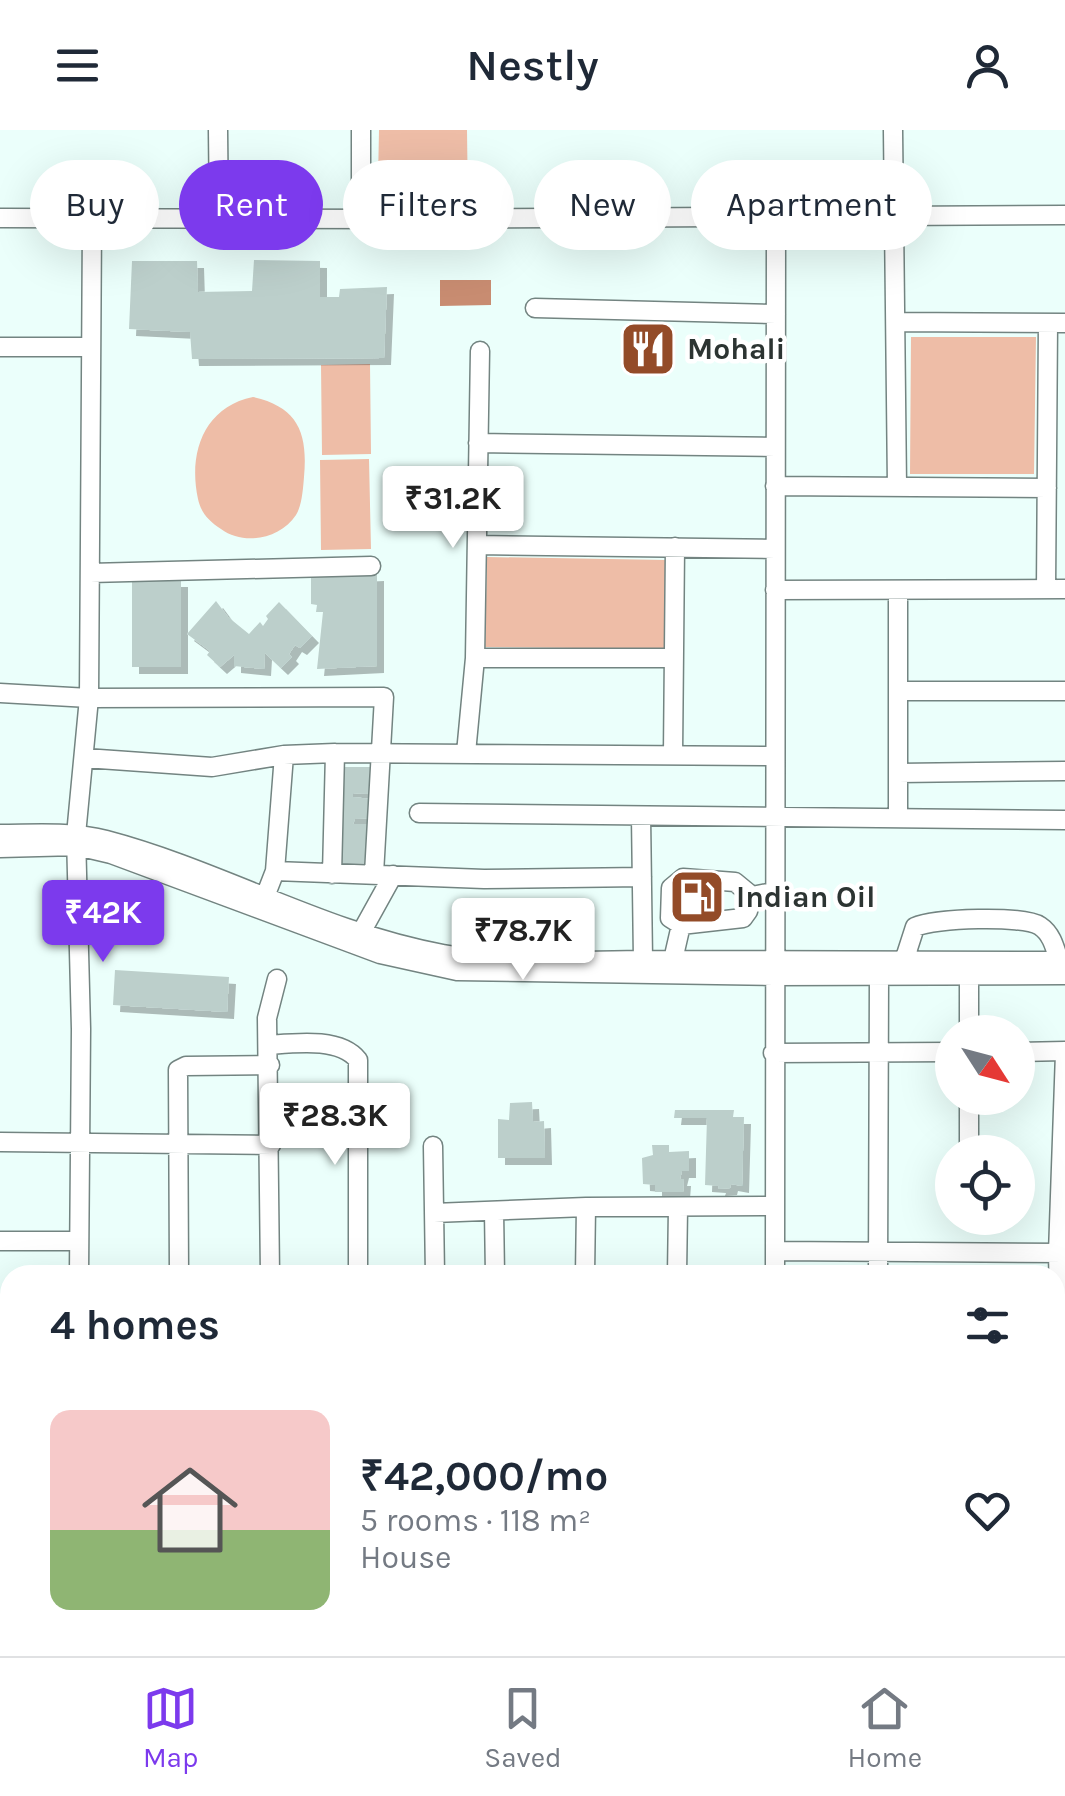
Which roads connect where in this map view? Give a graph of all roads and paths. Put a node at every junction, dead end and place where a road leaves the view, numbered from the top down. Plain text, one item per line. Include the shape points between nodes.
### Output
1 (218, 130) edge
2 (361, 130) edge
3 (894, 130) edge
4 (218, 160) edge
5 (361, 160) edge
6 (894, 160) edge
7 (1065, 215) edge
8 (932, 216) edge
9 (691, 217) edge
10 (0, 218) edge
11 (514, 218) edge
12 (30, 219) edge
13 (92, 250) edge
14 (776, 250) edge
15 (895, 250) edge
16 (535, 308) dead end
17 (776, 314) junction
18 (896, 322) junction
19 (1056, 323) edge
20 (0, 347) edge
21 (90, 347) junction
22 (480, 351) dead end
23 (478, 443) junction
24 (775, 447) junction
25 (775, 486) junction
26 (897, 487) junction
27 (1047, 488) junction
28 (477, 544) junction
29 (676, 547) junction
30 (775, 549) junction
31 (371, 566) dead end
32 (90, 573) junction
33 (1056, 589) edge
34 (774, 590) junction
35 (898, 590) junction
36 (475, 658) junction
37 (674, 658) junction
38 (898, 690) junction
39 (1065, 691) edge
40 (0, 693) edge
41 (88, 698) junction
42 (335, 753) junction
43 (466, 753) junction
44 (380, 754) junction
45 (673, 754) junction
46 (284, 755) junction
47 (774, 756) junction
48 (85, 758) junction
49 (1065, 771) edge
50 (898, 773) junction
51 (419, 813) dead end
52 (642, 816) junction
53 (774, 818) junction
54 (898, 818) junction
55 (1065, 820) edge
56 (0, 834) edge
57 (77, 841) junction
58 (0, 848) edge
59 (275, 872) junction
60 (332, 874) junction
61 (374, 874) junction
62 (394, 875) junction
63 (642, 877) junction
64 (774, 892) junction
65 (752, 896) junction
66 (262, 904) junction
67 (681, 926) junction
68 (362, 931) junction
69 (643, 960) junction
70 (674, 960) junction
71 (904, 961) junction
72 (1063, 965) edge
73 (773, 969) junction
74 (969, 975) junction
75 (878, 976) junction
76 (277, 979) dead end
77 (969, 1015) edge
78 (268, 1045) junction
79 (878, 1052) junction
80 (935, 1052) edge
81 (1035, 1052) edge
82 (1065, 1052) edge
83 (773, 1053) junction
84 (270, 1065) junction
85 (0, 1142) edge
86 (80, 1143) junction
87 (178, 1144) junction
88 (271, 1145) junction
89 (433, 1146) dead end
90 (1063, 1150) edge
91 (774, 1206) junction
92 (586, 1207) junction
93 (678, 1208) junction
94 (494, 1211) junction
95 (434, 1213) junction
96 (0, 1241) edge
97 (80, 1241) junction
98 (775, 1250) junction
99 (878, 1250) junction
100 (1062, 1253) edge
101 (969, 1255) junction
102 (79, 1265) edge
103 (178, 1265) edge
104 (270, 1265) edge
105 (358, 1265) edge
106 (436, 1265) edge
107 (495, 1265) edge
108 (585, 1265) edge
109 (677, 1265) edge
110 (775, 1265) edge
111 (878, 1265) edge
112 (969, 1265) edge

1 - 4 street
2 - 5 street
3 - 6 street
7 - 8 street
9 - 11 street
10 - 12 street
13 - 21 street
14 - 17 street
15 - 18 street
16 - 17 street
17 - 24 street
18 - 19 street
18 - 26 street
19 - 27 street
20 - 21 street
21 - 32 street
22 - 23 street
23 - 24 street
23 - 28 street
24 - 25 street
25 - 26 street
25 - 30 street
26 - 27 street
27 - 33 street
28 - 29 street
28 - 36 street
29 - 30 street
29 - 37 street
30 - 34 street
31 - 32 street
32 - 41 street
33 - 35 street
34 - 35 street
34 - 47 street
35 - 38 street
36 - 37 street
36 - 43 street
37 - 45 street
38 - 39 street
38 - 50 street
40 - 41 street
41 - 44 street via 384,697
41 - 48 street
42 - 44 street
42 - 46 street
42 - 60 street
43 - 44 street
43 - 45 street
44 - 61 street
45 - 47 street
46 - 48 street via 212,766
46 - 59 street
47 - 53 street
48 - 57 street
49 - 50 street
50 - 54 street
51 - 52 street
52 - 53 street
52 - 63 street
53 - 54 street
53 - 64 street
54 - 55 street
56 - 57 street
57 - 58 street
57 - 66 street
57 - 86 street
59 - 60 street
59 - 66 street
60 - 61 street
61 - 62 street
62 - 63 street
62 - 68 street
63 - 69 street
64 - 65 street
64 - 73 street
65 - 67 street via 742,918
65 - 67 street via 735,882 683,878 671,888 670,918
66 - 68 street
66 - 73 street via 399,960 456,971
67 - 70 street
68 - 69 street via 460,957
69 - 70 street
70 - 73 street
71 - 72 street
71 - 72 street via 915,927 954,918 1034,923 1049,934
71 - 73 street
72 - 74 street
73 - 75 street
73 - 83 street
74 - 75 street
74 - 77 street
75 - 79 street
76 - 78 street
78 - 84 street
78 - 105 street via 335,1046 358,1060
79 - 80 street
79 - 83 street
79 - 99 street
81 - 82 street
82 - 90 street
83 - 91 street
84 - 87 street via 182,1067
84 - 88 street
85 - 86 street
86 - 87 street
86 - 97 street
87 - 88 street
87 - 103 street
88 - 104 street
89 - 95 street
90 - 100 street
91 - 93 street
91 - 98 street
92 - 93 street
92 - 94 street
92 - 108 street
93 - 109 street
94 - 95 street
94 - 107 street
95 - 106 street
96 - 97 street
97 - 102 street
98 - 99 street
98 - 110 street
99 - 101 street
99 - 111 street
100 - 101 street
101 - 112 street

